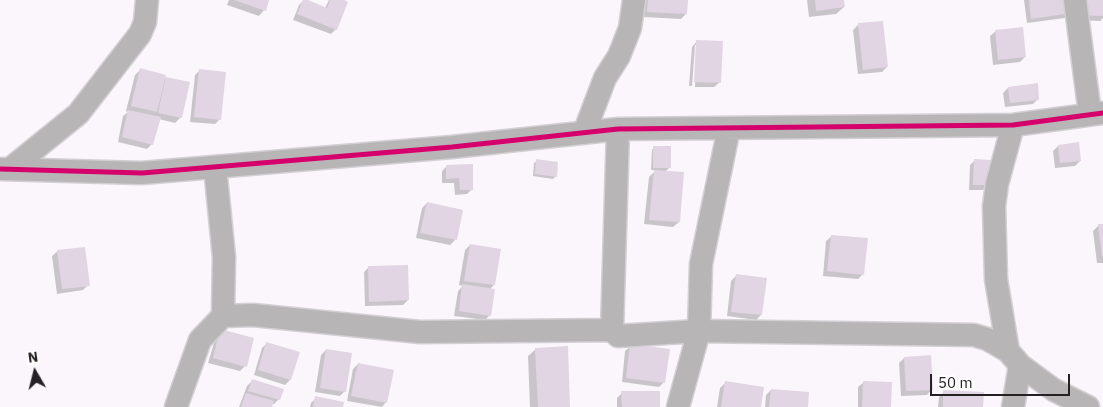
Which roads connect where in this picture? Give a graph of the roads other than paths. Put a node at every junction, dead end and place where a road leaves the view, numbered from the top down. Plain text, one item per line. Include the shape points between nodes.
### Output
1 (147, 0) edge
2 (634, 0) edge
3 (1075, 0) edge
4 (1096, 113) edge
5 (1013, 125) junction
6 (729, 128) junction
7 (618, 129) junction
8 (584, 133) junction
9 (215, 167) junction
10 (5, 169) edge
11 (223, 316) junction
12 (612, 330) junction
13 (699, 331) junction
14 (1014, 358) junction
15 (176, 407) edge
16 (678, 407) edge
17 (1013, 407) edge
18 (1088, 407) edge

1 - 10 street via 140,34 78,114
2 - 8 street via 630,28 619,56 605,78
3 - 4 street
4 - 5 street
5 - 6 street
5 - 14 street via 994,206 996,279
6 - 7 street
6 - 13 street via 702,264
7 - 8 street
7 - 12 street
8 - 9 street
9 - 10 street via 142,173
9 - 11 street via 224,257
11 - 12 street via 253,314 420,332
11 - 15 street via 200,340
12 - 13 street via 618,336
13 - 14 street via 974,335 987,339
13 - 16 street
14 - 17 street
14 - 18 street via 1054,390

